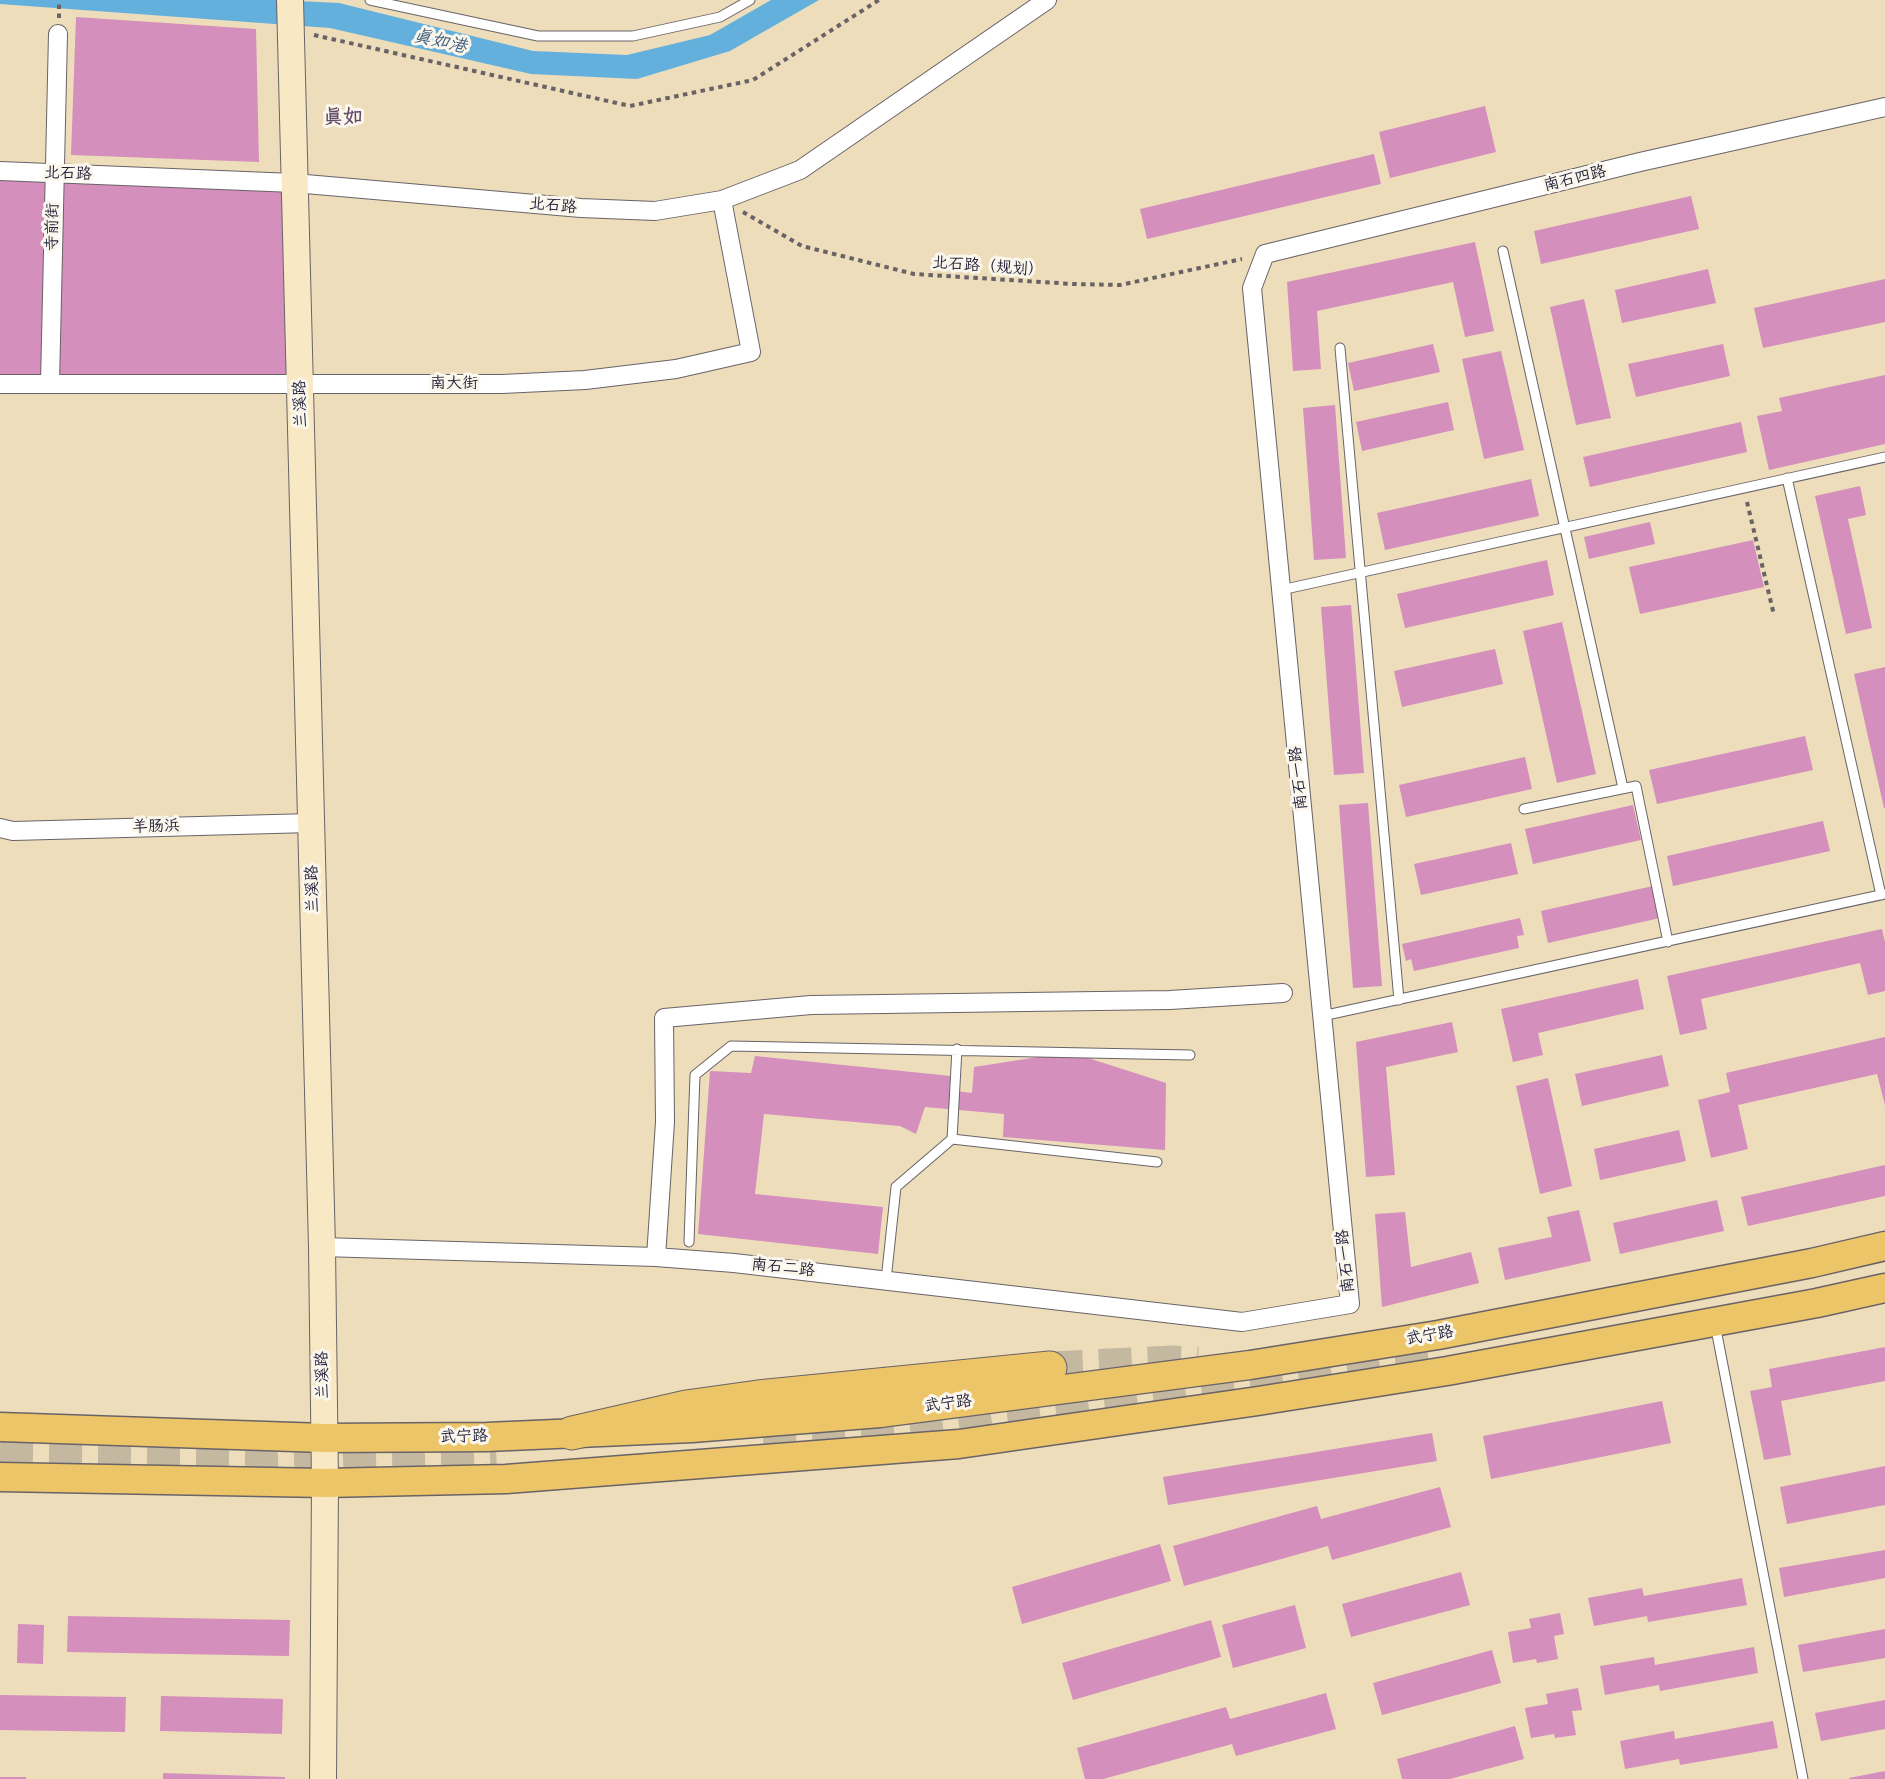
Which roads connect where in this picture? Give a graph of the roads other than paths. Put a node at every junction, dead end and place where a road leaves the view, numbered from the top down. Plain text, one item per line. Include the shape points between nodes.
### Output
1 (370, 0) edge
2 (750, 0) edge
3 (1047, 0) edge
4 (290, 1) edge
5 (58, 34) dead end
6 (1885, 107) edge
7 (0, 171) edge
8 (55, 173) junction
9 (294, 183) junction
10 (722, 200) junction
11 (1503, 251) dead end
12 (1265, 254) joint
13 (1340, 348) dead end
14 (50, 383) junction
15 (301, 383) junction
16 (0, 384) edge
17 (1885, 457) edge
18 (1787, 478) junction
19 (1565, 527) junction
20 (1360, 572) junction
21 (1281, 590) junction
22 (1623, 788) junction
23 (1524, 809) dead end
24 (312, 823) junction
25 (0, 828) edge
26 (1883, 895) edge
27 (1668, 942) junction
28 (1283, 993) dead end
29 (1399, 1000) junction
30 (1322, 1016) junction
31 (957, 1049) junction
32 (1190, 1055) dead end
33 (952, 1139) junction
34 (1157, 1162) dead end
35 (689, 1242) dead end
36 (1885, 1246) edge
37 (322, 1247) junction
38 (656, 1257) junction
39 (885, 1280) junction
40 (1885, 1288) edge
41 (1350, 1304) joint
42 (1714, 1322) junction
43 (1050, 1368) tunnel mouth
44 (0, 1427) edge
45 (572, 1433) junction
46 (324, 1438) junction
47 (0, 1477) edge
48 (324, 1483) junction
49 (323, 1779) edge
50 (1803, 1779) edge

1 - 2 lane via 538,36 633,36 720,17
3 - 10 street, 北石路 via 800,170
4 - 9 street, 兰溪路
5 - 8 street, 寺前街
6 - 12 street, 南石四路 via 1640,162
7 - 8 street, 北石路
8 - 9 street, 北石路
8 - 14 street, 寺前街
9 - 10 street, 北石路 via 655,211
9 - 15 street, 兰溪路
10 - 15 street, 南大街 via 751,352 676,369 585,380 502,384
11 - 19 lane
12 - 21 street, 南石一路 via 1252,288
13 - 20 lane
14 - 15 street, 南大街
14 - 16 street, 南大街
15 - 24 street, 兰溪路
17 - 18 lane
18 - 19 lane
18 - 26 lane
19 - 20 lane
19 - 22 lane
20 - 21 lane
20 - 29 lane
21 - 30 street, 南石一路
22 - 23 lane
22 - 27 lane via 1636,786
24 - 25 street, 羊肠浜 via 13,831
24 - 37 street, 兰溪路
26 - 27 lane
27 - 29 lane
28 - 38 street via 1170,1000 811,1005 664,1018 666,1079
29 - 30 lane
30 - 41 street, 南石一路
31 - 32 lane
31 - 33 lane
31 - 35 lane via 731,1046 695,1075
33 - 34 lane
33 - 39 lane via 896,1187
36 - 45 main road, 武宁路 via 1461,1331 1250,1365 880,1413
37 - 38 street, 南石二路
37 - 46 street, 兰溪路
38 - 39 street, 南石二路
39 - 41 street, 南石二路 via 1242,1322
40 - 42 main road
42 - 48 main road via 1447,1371 959,1444 506,1479
42 - 50 lane
43 - 45 highway via 758,1397 686,1407
44 - 46 main road, 武宁路
45 - 46 main road, 武宁路
46 - 48 street, 兰溪路
47 - 48 main road
48 - 49 street, 兰溪路

